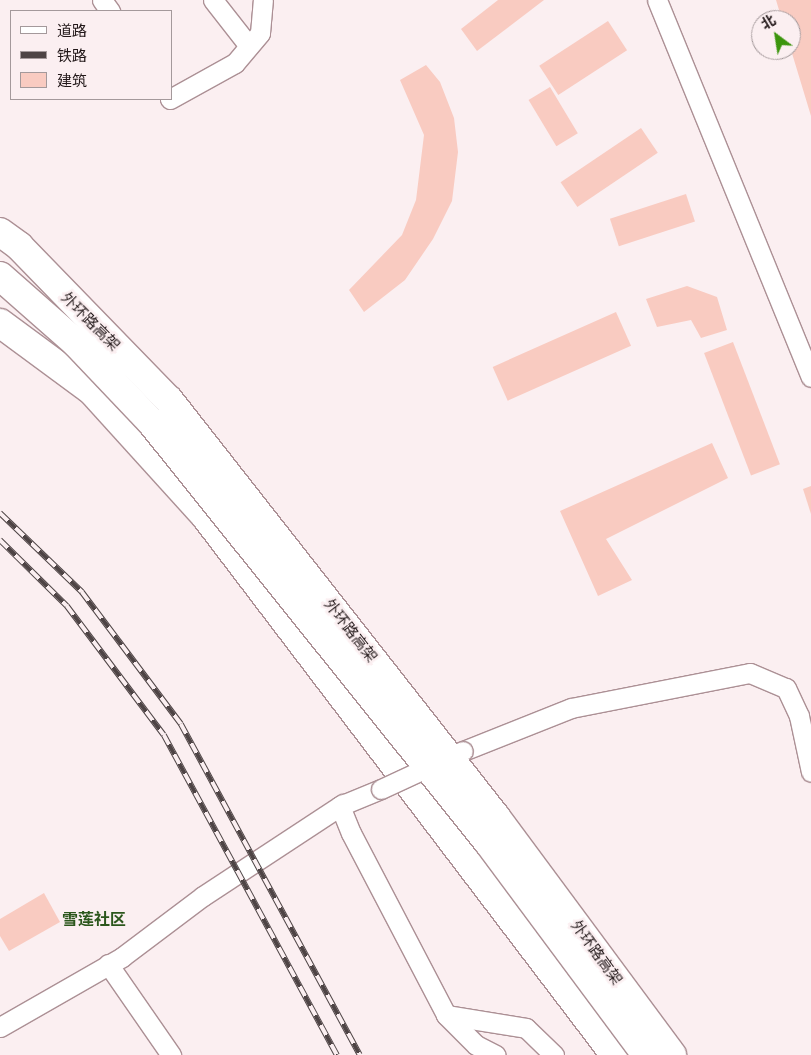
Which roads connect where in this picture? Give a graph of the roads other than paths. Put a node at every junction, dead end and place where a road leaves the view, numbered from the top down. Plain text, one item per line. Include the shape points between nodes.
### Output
1 (213, 0) edge
2 (263, 0) edge
3 (657, 0) edge
4 (249, 46) junction
5 (172, 98) edge
6 (0, 220) edge
7 (0, 232) edge
8 (0, 276) edge
9 (0, 323) edge
10 (811, 377) edge
11 (811, 772) edge
12 (343, 804) junction
13 (108, 964) junction
14 (446, 1015) junction
15 (0, 1027) edge
16 (171, 1055) edge
17 (496, 1055) edge
18 (554, 1055) edge
19 (616, 1055) edge
20 (646, 1055) edge
21 (660, 1055) edge
22 (672, 1055) edge

1 - 4 street
2 - 4 street via 260,33
3 - 10 street
4 - 5 street via 235,63
6 - 21 highway via 28,246 126,362
7 - 22 highway, 外环路高架, bridge via 19,246 169,400 496,817
8 - 20 highway, 外环路高架, bridge via 78,344 152,422 488,842
9 - 19 highway via 91,390 206,517
11 - 12 street, bridge via 799,716 786,688 750,673 571,708
12 - 13 street
12 - 14 street via 351,833
13 - 15 street
13 - 16 street
14 - 17 street via 476,1045
14 - 18 street via 526,1028

